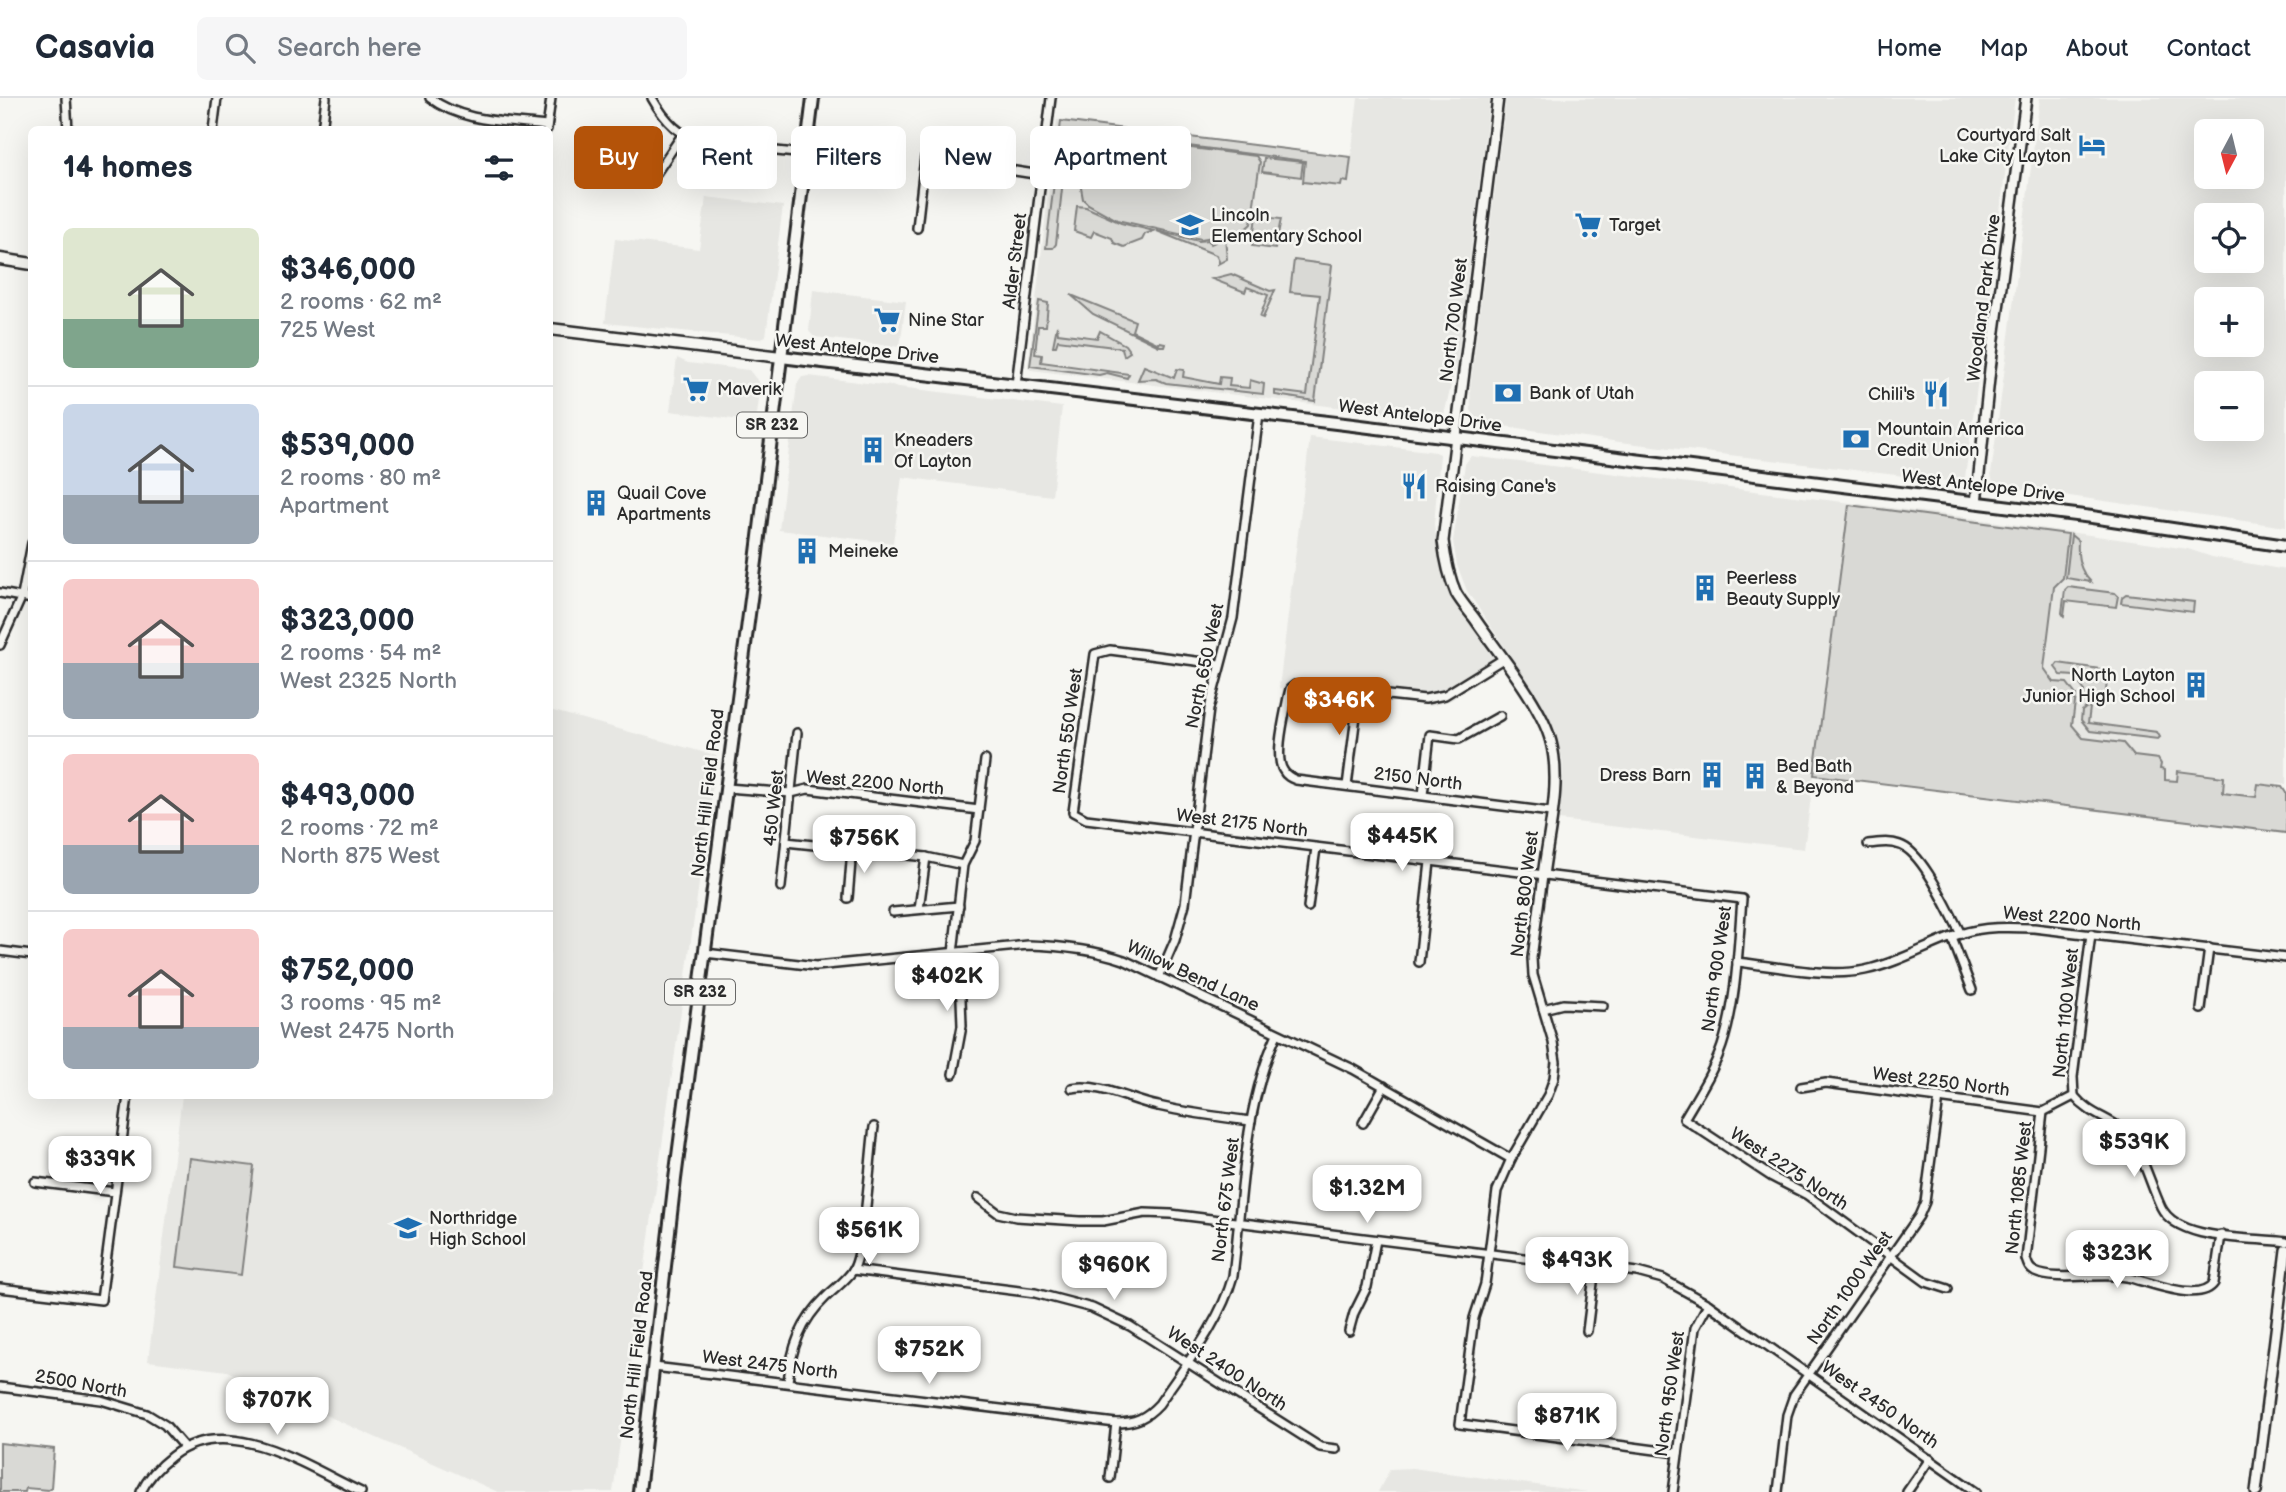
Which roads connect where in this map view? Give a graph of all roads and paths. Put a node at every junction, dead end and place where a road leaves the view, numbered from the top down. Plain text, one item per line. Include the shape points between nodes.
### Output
1 (66, 98) edge
2 (216, 98) edge
3 (326, 98) edge
4 (430, 98) edge
5 (551, 98) edge
6 (652, 98) edge
7 (813, 98) edge
8 (1051, 98) edge
9 (1498, 98) edge
10 (2026, 98) edge
11 (68, 126) edge
12 (213, 126) edge
13 (322, 126) edge
14 (533, 126) edge
15 (547, 126) edge
16 (810, 126) edge
17 (1047, 126) edge
18 (677, 130) edge
19 (677, 142) edge
20 (663, 163) edge
21 (1030, 173) edge
22 (802, 189) edge
23 (1039, 189) edge
24 (917, 228) dead end
25 (4, 260) edge
26 (28, 263) edge
27 (553, 330) edge
28 (781, 357) junction
29 (1016, 385) junction
30 (1259, 414) junction
31 (1455, 438) junction
32 (1976, 502) junction
33 (2286, 546) edge
34 (28, 564) edge
35 (0, 593) edge
36 (22, 596) junction
37 (28, 598) edge
38 (0, 645) edge
39 (1503, 659) junction
40 (1219, 664) junction
41 (1359, 692) junction
42 (1500, 716) dead end
43 (1546, 727) joint
44 (797, 733) dead end
45 (985, 761) dead end
46 (1347, 786) junction
47 (727, 788) junction
48 (791, 793) junction
49 (1423, 796) junction
50 (979, 810) junction
51 (1073, 812) joint
52 (1551, 812) junction
53 (1195, 832) junction
54 (786, 842) junction
55 (1868, 844) dead end
56 (1316, 848) junction
57 (852, 850) junction
58 (926, 857) junction
59 (1430, 862) junction
60 (963, 865) junction
61 (1543, 876) junction
62 (781, 887) dead end
63 (848, 898) dead end
64 (1742, 899) joint
65 (958, 906) junction
66 (1308, 907) dead end
67 (919, 909) junction
68 (893, 912) dead end
69 (1961, 934) junction
70 (2091, 934) junction
71 (1952, 938) junction
72 (2209, 948) junction
73 (0, 951) edge
74 (705, 953) junction
75 (953, 953) junction
76 (28, 954) edge
77 (2286, 958) edge
78 (1419, 962) dead end
79 (1737, 962) junction
80 (1159, 978) junction
81 (1972, 990) dead end
82 (1603, 1006) dead end
83 (1543, 1009) junction
84 (2201, 1009) dead end
85 (1277, 1034) junction
86 (953, 1074) dead end
87 (1384, 1086) junction
88 (1801, 1087) dead end
89 (1072, 1088) dead end
90 (2074, 1096) junction
91 (1940, 1098) junction
92 (128, 1099) edge
93 (2043, 1112) junction
94 (1684, 1119) joint
95 (1251, 1121) junction
96 (1363, 1123) dead end
97 (874, 1127) dead end
98 (1511, 1159) junction
99 (35, 1182) dead end
100 (115, 1192) junction
101 (978, 1198) dead end
102 (1239, 1223) junction
103 (2221, 1235) junction
104 (1376, 1240) junction
105 (2286, 1242) edge
106 (2286, 1250) edge
107 (1489, 1254) junction
108 (1891, 1257) junction
109 (1595, 1267) junction
110 (853, 1270) junction
111 (0, 1288) edge
112 (1948, 1289) dead end
113 (1708, 1304) junction
114 (2281, 1329) edge
115 (1349, 1331) dead end
116 (1587, 1331) dead end
117 (1187, 1362) junction
118 (654, 1367) junction
119 (1808, 1374) junction
120 (788, 1382) junction
121 (0, 1387) edge
122 (1116, 1423) junction
123 (184, 1447) junction
124 (1336, 1449) dead end
125 (1678, 1453) junction
126 (1930, 1459) junction
127 (1110, 1478) dead end
128 (141, 1492) edge
129 (361, 1492) edge
130 (639, 1492) edge
131 (1673, 1492) edge
132 (1778, 1492) edge
133 (1907, 1492) edge
134 (1976, 1492) edge
135 (2256, 1492) edge

1 - 11 street
2 - 12 street
3 - 13 street
4 - 14 street via 461,116
5 - 15 street
6 - 18 street
7 - 16 main road, North Hill Field Road / SR 232
8 - 17 street, Alder Street
9 - 31 street, North 700 West
10 - 32 street, Woodland Park Drive
19 - 20 street
21 - 24 street via 925,157
22 - 28 main road, North Hill Field Road / SR 232
23 - 29 street, Alder Street
25 - 26 main road
27 - 28 main road, West Antelope Drive
28 - 29 main road, West Antelope Drive
28 - 47 main road, North Hill Field Road / SR 232
29 - 30 main road, West Antelope Drive
30 - 31 main road, West Antelope Drive
30 - 40 street, North 650 West via 1233,618
31 - 32 main road, West Antelope Drive
31 - 39 street, North 700 West via 1443,541 1447,562 1456,593
32 - 33 main road, West Antelope Drive
34 - 36 street
35 - 36 street
36 - 37 street
36 - 38 street
39 - 41 street via 1445,695 1424,699
39 - 43 street, North 700 West
40 - 51 street, North 550 West via 1110,650 1095,654
40 - 53 street, North 650 West via 1209,709
41 - 46 street
41 - 46 street, 2150 North via 1299,684 1292,687 1280,758 1283,771 1296,780
42 - 49 street via 1460,739 1430,735
43 - 52 street, North 800 West via 1555,760
44 - 48 street, 450 West
45 - 50 street
46 - 49 street, 2150 North
47 - 48 street, West 2200 North
47 - 74 main road, North Hill Field Road / SR 232
48 - 50 street, West 2200 North via 808,789
48 - 54 street, 450 West
49 - 52 street, 2150 North
50 - 60 street via 975,841
51 - 53 street, West 2175 North via 1086,819
52 - 61 street, North 800 West
53 - 56 street, West 2175 North
53 - 80 street, North 650 West via 1181,923
54 - 57 street
54 - 62 street, 450 West
55 - 69 street via 1903,845 1917,857
56 - 59 street, West 2175 North
56 - 66 street
57 - 58 street
57 - 63 street
58 - 60 street
58 - 67 street
59 - 61 street, West 2175 North
59 - 78 street
60 - 65 street
61 - 64 street, West 2175 North
61 - 83 street, North 800 West via 1532,958 1532,975
64 - 79 street, North 900 West
65 - 67 street
65 - 75 street
67 - 68 street
69 - 70 street, West 2200 North via 2006,926
69 - 71 street, West 2200 North
70 - 72 street, West 2200 North
70 - 90 street, North 1100 West
71 - 79 street, West 2200 North via 1863,971 1827,972
71 - 81 street
72 - 77 street, West 2200 North
72 - 84 street
73 - 76 street
74 - 75 street, Willow Bend Lane via 816,967
74 - 118 main road, North Hill Field Road / SR 232
75 - 80 street, Willow Bend Lane via 1062,946 1111,956
75 - 86 street via 962,1026
79 - 94 street, North 900 West via 1722,1046
80 - 85 street, Willow Bend Lane
82 - 83 street via 1563,1004
83 - 98 street, North 800 West via 1553,1042 1554,1078
85 - 87 street, Willow Bend Lane
85 - 95 street, North 675 West via 1264,1064
87 - 96 street
87 - 98 street, Willow Bend Lane
88 - 91 street, West 2250 North via 1826,1083
89 - 95 street via 1085,1085 1155,1106
90 - 93 street
90 - 103 street via 2092,1114 2128,1135 2162,1210 2175,1223
91 - 93 street, West 2250 North
91 - 108 street, North 1000 West via 1925,1202
92 - 100 street
93 - 103 street, North 1085 West via 2028,1267 2039,1273 2109,1275 2195,1292 2210,1290
94 - 108 street, West 2275 North via 1807,1195
95 - 102 street, North 675 West
97 - 110 street via 862,1233
98 - 107 street, North 800 West via 1497,1191
99 - 100 street
100 - 111 street via 101,1300
101 - 102 street, West 2450 North via 998,1213 1016,1217 1103,1221 1145,1213
102 - 104 street, West 2450 North
102 - 117 street, North 675 West via 1228,1296
103 - 105 street
104 - 107 street, West 2450 North
104 - 115 street via 1367,1287
106 - 114 street
107 - 109 street, West 2450 North
107 - 125 street, North 800 West via 1471,1337 1460,1424
108 - 112 street, West 2275 North via 1926,1282
108 - 119 street, North 1000 West
109 - 113 street, West 2450 North via 1663,1279
109 - 116 street
110 - 117 street, West 2400 North via 1060,1298 1130,1326
110 - 120 street via 802,1326
113 - 119 street, West 2450 North
113 - 125 street, North 950 West via 1695,1328
114 - 135 street
117 - 122 street, West 2475 North via 1150,1414 1138,1421
117 - 124 street, West 2400 North via 1320,1447
118 - 120 street, West 2475 North
118 - 130 main road, North Hill Field Road / SR 232
119 - 126 street, West 2450 North
119 - 132 street, North 1000 West via 1789,1406
120 - 122 street, West 2475 North
121 - 123 street, 2500 North via 132,1409 156,1418
122 - 127 street
123 - 128 street via 157,1468
123 - 129 street via 230,1439 258,1444
125 - 131 street, North 950 West
126 - 133 street
126 - 134 street, West 2450 North

